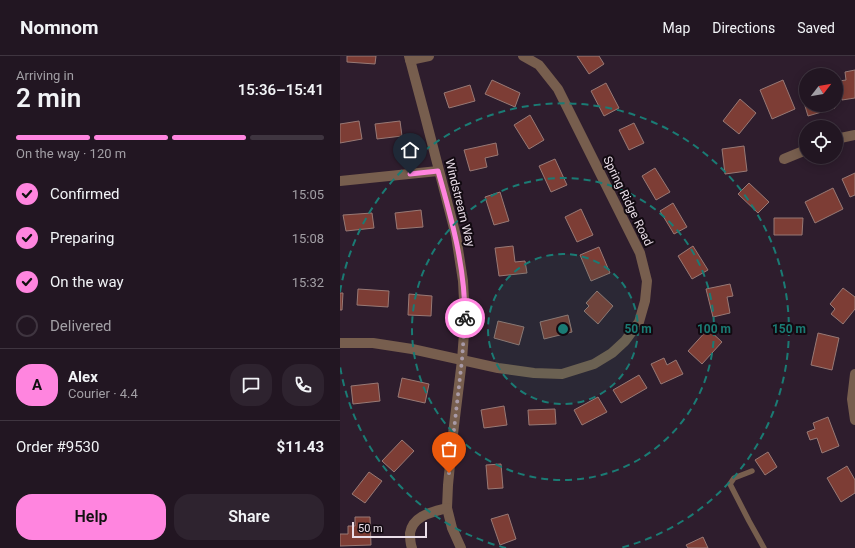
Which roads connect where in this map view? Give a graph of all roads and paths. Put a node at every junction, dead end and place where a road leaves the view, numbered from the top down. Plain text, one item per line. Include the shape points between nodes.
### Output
1 (429, 56) edge
2 (523, 56) edge
3 (410, 58) edge
4 (855, 135) edge
5 (843, 138) edge
6 (799, 153) edge
7 (784, 159) dead end
8 (438, 171) junction
9 (340, 181) edge
10 (340, 343) edge
11 (462, 360) junction
12 (855, 374) edge
13 (855, 420) edge
14 (752, 471) dead end
15 (447, 508) junction
16 (412, 548) edge
17 (461, 548) edge
18 (764, 548) edge

1 - 3 street
2 - 11 street, Spring Ridge Road via 539,65 558,89 640,253 647,281 646,301 639,322 625,341 594,364 562,374 498,368
3 - 8 street, Windstream Way
4 - 5 street
6 - 7 street
8 - 9 street
8 - 11 street, Windstream Way via 456,236 463,281 465,320
10 - 11 street, Spring Ridge Road via 374,343
11 - 15 street, Windstream Way
12 - 13 street via 852,399
14 - 18 lane via 734,478 730,484
15 - 16 street via 426,514 411,526
15 - 17 street, Windstream Way

